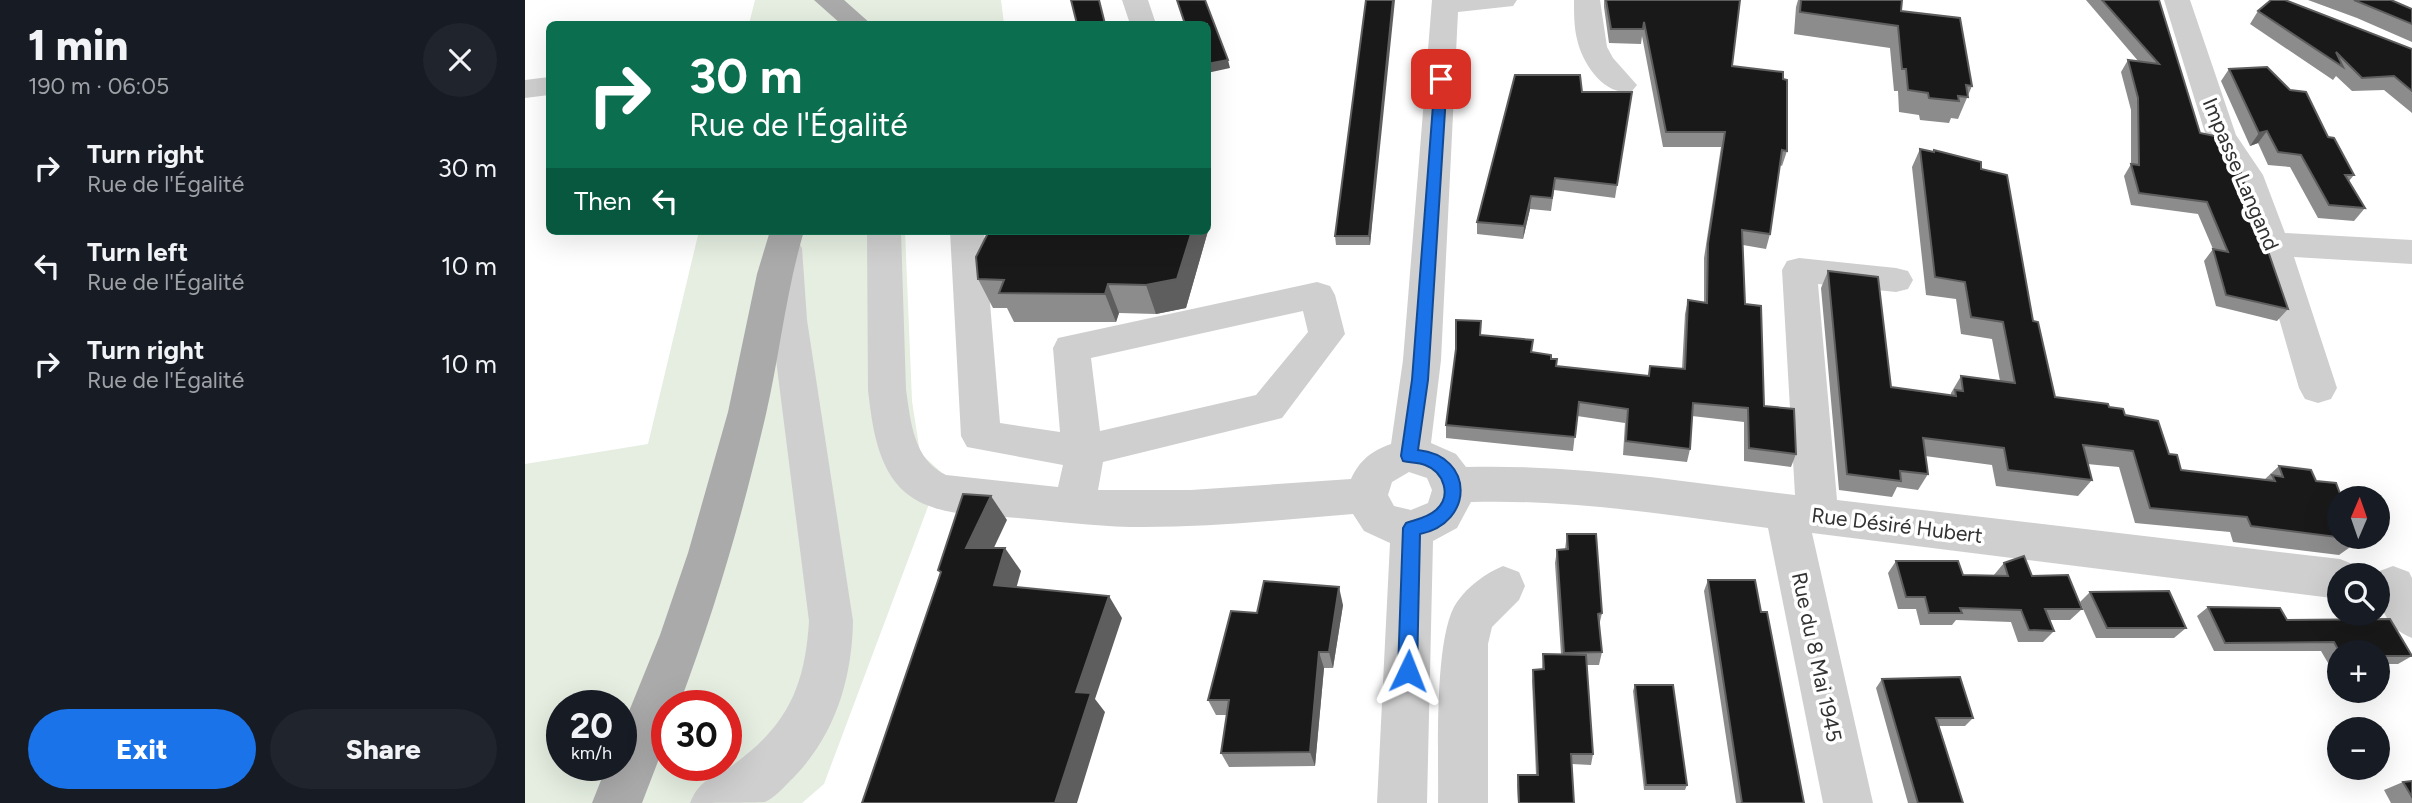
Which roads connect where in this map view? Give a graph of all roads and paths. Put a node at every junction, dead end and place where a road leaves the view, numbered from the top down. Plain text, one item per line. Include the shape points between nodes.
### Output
1 (817, 0) edge
2 (827, 0) edge
3 (1135, 0) edge
4 (1587, 0) edge
5 (2177, 0) edge
6 (1487, 1) edge
7 (1445, 2) edge
8 (815, 21) edge
9 (853, 21) edge
10 (1142, 21) edge
11 (1622, 85) dead end
12 (546, 86) edge
13 (525, 89) edge
14 (786, 235) edge
15 (786, 235) edge
16 (884, 235) edge
17 (967, 235) edge
18 (2272, 244) junction
19 (2412, 252) edge
20 (1896, 280) dead end
21 (2318, 388) dead end
22 (1082, 451) junction
23 (1409, 456) junction
24 (1453, 485) junction
25 (1367, 495) junction
26 (1073, 505) junction
27 (1802, 513) junction
28 (1412, 528) junction
29 (2327, 577) edge
30 (1503, 586) dead end
31 (617, 803) edge
32 (715, 803) edge
33 (1402, 803) edge
34 (1463, 803) edge
35 (1848, 803) edge

1 - 8 main road
2 - 9 main road
3 - 10 street
4 - 11 street via 1594,55
5 - 18 street, Impasse Langand via 2221,136 2247,175
6 - 7 street
7 - 23 street via 1423,348
12 - 13 street
14 - 31 main road via 718,522 683,635
15 - 32 street via 789,320 831,621 830,656 819,698 778,762 741,791
16 - 26 street via 887,390 895,435 910,469 918,480 951,493
17 - 22 street via 981,436
18 - 19 street
18 - 21 street, Impasse Langand
20 - 27 street, Rue du 8 Mai 1945 via 1799,270
22 - 22 street via 1071,348 1317,295 1327,334 1268,407
22 - 26 street via 1084,467
23 - 24 street via 1438,463
23 - 25 street via 1381,466 1370,479
24 - 27 street, Rue Désiré Hubert via 1523,483 1589,488
24 - 28 street via 1446,512 1431,523
25 - 26 street via 1189,508
25 - 28 street via 1371,510 1383,521
27 - 29 street, Rue Désiré Hubert
27 - 35 street, Rue du 8 Mai 1945
28 - 33 street
30 - 34 street via 1473,616 1465,644

